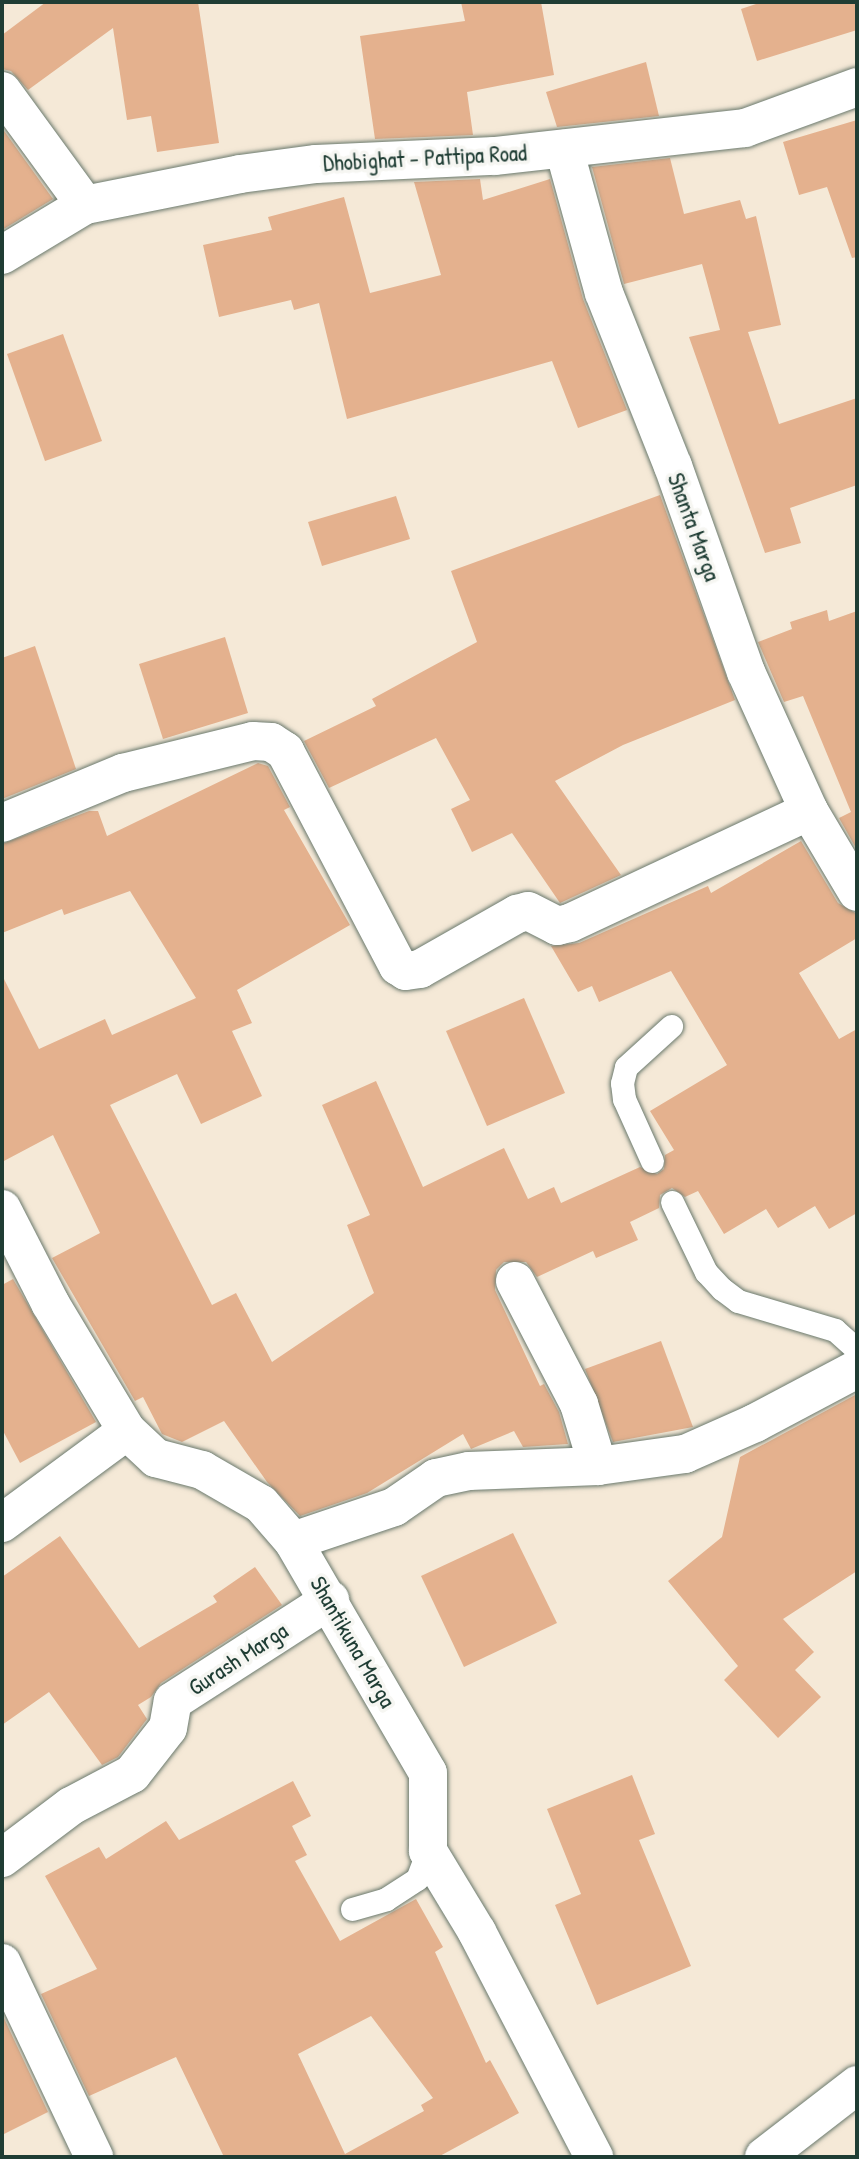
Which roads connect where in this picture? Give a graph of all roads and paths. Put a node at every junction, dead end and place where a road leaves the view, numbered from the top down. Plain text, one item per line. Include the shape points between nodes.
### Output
1 (857, 87) edge
2 (2, 91) edge
3 (564, 149) junction
4 (85, 205) junction
5 (2, 255) edge
6 (809, 811) junction
7 (2, 823) edge
8 (857, 892) edge
9 (671, 1026) dead end
10 (652, 1161) dead end
11 (672, 1202) dead end
12 (2, 1209) edge
13 (515, 1281) dead end
14 (857, 1350) edge
15 (857, 1369) edge
16 (127, 1431) junction
17 (598, 1466) junction
18 (2, 1523) edge
19 (293, 1541) junction
20 (330, 1600) junction
21 (428, 1850) junction
22 (2, 1858) edge
23 (352, 1909) dead end
24 (2, 1963) edge
25 (857, 2085) edge
26 (94, 2157) edge
27 (594, 2157) edge
28 (764, 2157) edge

1 - 3 street, Dhobighat - Pattipa Road via 745,128
2 - 4 street
3 - 4 street, Dhobighat - Pattipa Road via 316,164
3 - 6 street, Shanta Marga via 604,293 673,466 746,672
4 - 5 street, Dhobighat - Pattipa Road
6 - 7 street via 570,923 558,926 528,911 517,914 420,969 406,971 398,966 285,751 271,742 253,741 123,773
6 - 8 street, Shanta Marga
9 - 10 lane via 626,1067 622,1083 624,1099
11 - 14 lane via 706,1272 722,1289 738,1301 835,1330
12 - 16 street, Shantikuna Marga via 50,1303
13 - 17 street via 579,1404
15 - 17 street via 685,1454
16 - 18 street
16 - 19 street, Shantikuna Marga via 156,1458 202,1470 261,1504
17 - 19 street via 469,1471 436,1478 394,1507
19 - 20 street, Shantikuna Marga
20 - 21 street, Shantikuna Marga via 428,1773
20 - 22 street, Gurash Marga via 173,1701 168,1728 132,1774 71,1806
21 - 23 lane via 416,1879 386,1899
21 - 27 street via 477,1932
24 - 26 street
25 - 28 street

